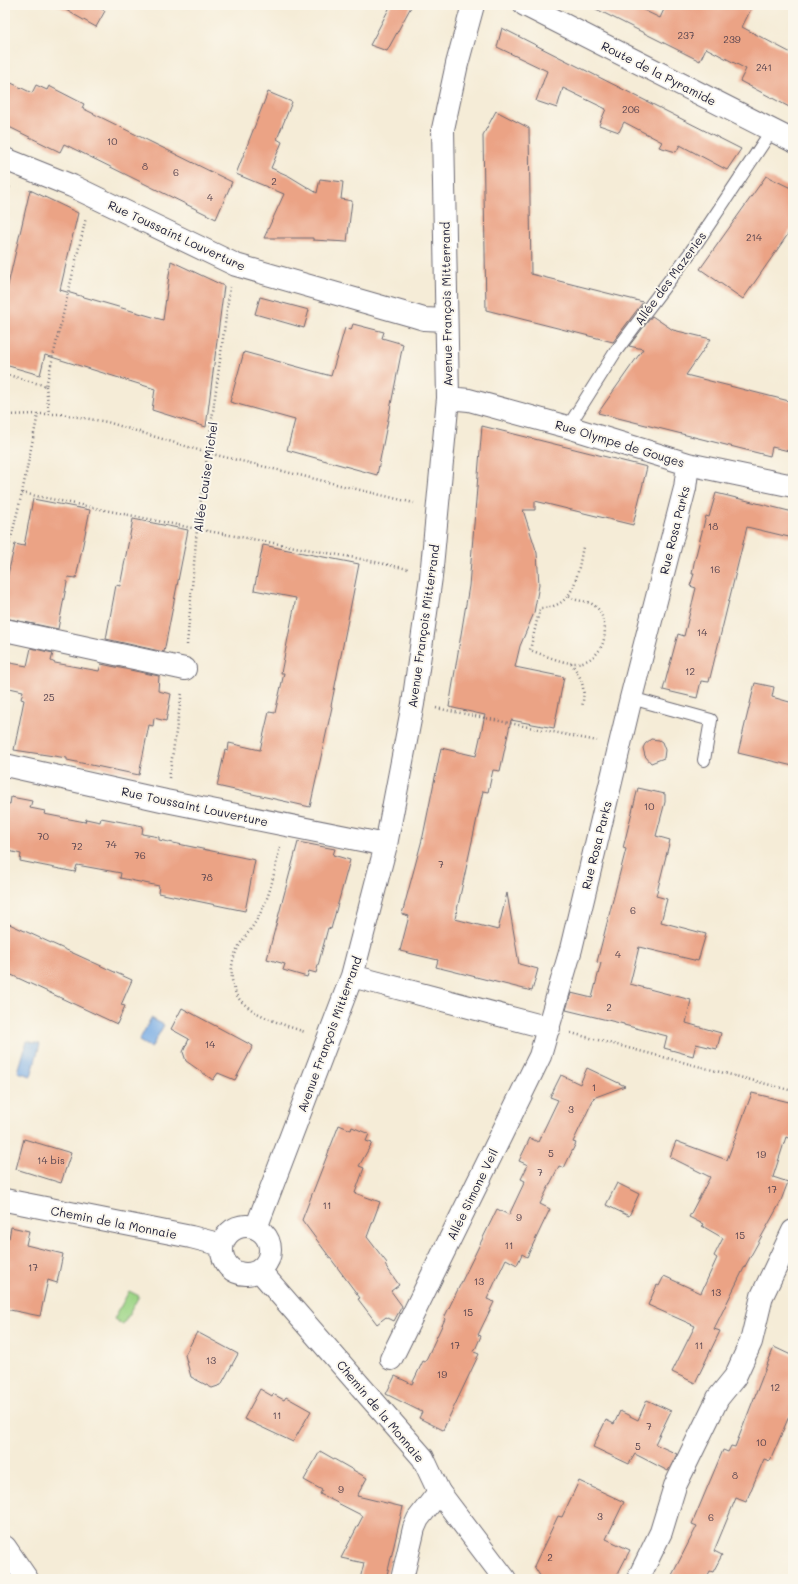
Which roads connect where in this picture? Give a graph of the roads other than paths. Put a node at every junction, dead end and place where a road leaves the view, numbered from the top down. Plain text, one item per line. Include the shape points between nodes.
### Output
1 (473, 5) edge
2 (525, 5) edge
3 (772, 130) junction
4 (793, 141) edge
5 (5, 159) edge
6 (446, 320) junction
7 (448, 398) junction
8 (568, 427) junction
9 (688, 464) junction
10 (793, 486) edge
11 (5, 630) edge
12 (185, 669) road end
13 (631, 698) junction
14 (704, 760) dead end
15 (5, 765) edge
16 (386, 845) junction
17 (352, 976) junction
18 (549, 1028) junction
19 (5, 1200) edge
20 (256, 1228) junction
21 (793, 1231) edge
22 (222, 1245) junction
23 (259, 1270) junction
24 (391, 1359) dead end
25 (438, 1492) junction
26 (5, 1546) edge
27 (27, 1579) edge
28 (402, 1579) edge
29 (505, 1579) edge
30 (638, 1579) edge

1 - 6 main road, Avenue François Mitterrand via 456,64 443,129
2 - 3 main road, Route de la Pyramide
3 - 4 main road, Route de la Pyramide
3 - 8 lane, Allée des Mazeries via 690,253 616,351
5 - 6 main road, Rue Toussaint Louverture via 72,186 236,265 424,319
6 - 7 main road, Avenue François Mitterrand
7 - 8 main road, Rue Olympe de Gouges via 469,400
7 - 16 main road, Avenue François Mitterrand via 431,577 413,704
8 - 9 main road, Rue Olympe de Gouges
9 - 10 main road, Rue Olympe de Gouges
9 - 13 main road, Rue Rosa Parks via 685,488
11 - 12 main road
13 - 14 lane via 711,720
13 - 18 main road, Rue Rosa Parks via 571,949
15 - 16 main road, Rue Toussaint Louverture via 166,801
16 - 17 main road, Avenue François Mitterrand
17 - 18 main road
17 - 20 main road, Avenue François Mitterrand
18 - 24 main road, Allée Simone Veil via 540,1056
19 - 22 main road, Chemin de la Monnaie
20 - 22 main road via 249,1225 235,1228 224,1238
20 - 23 main road via 267,1237 270,1252 265,1265
21 - 30 main road via 762,1296 751,1342 735,1377 718,1398 675,1486 661,1532
22 - 23 main road via 224,1261 229,1268 244,1274
23 - 25 main road, Chemin de la Monnaie via 423,1458
25 - 28 main road via 414,1528
25 - 29 main road, Chemin de la Monnaie
26 - 27 main road

